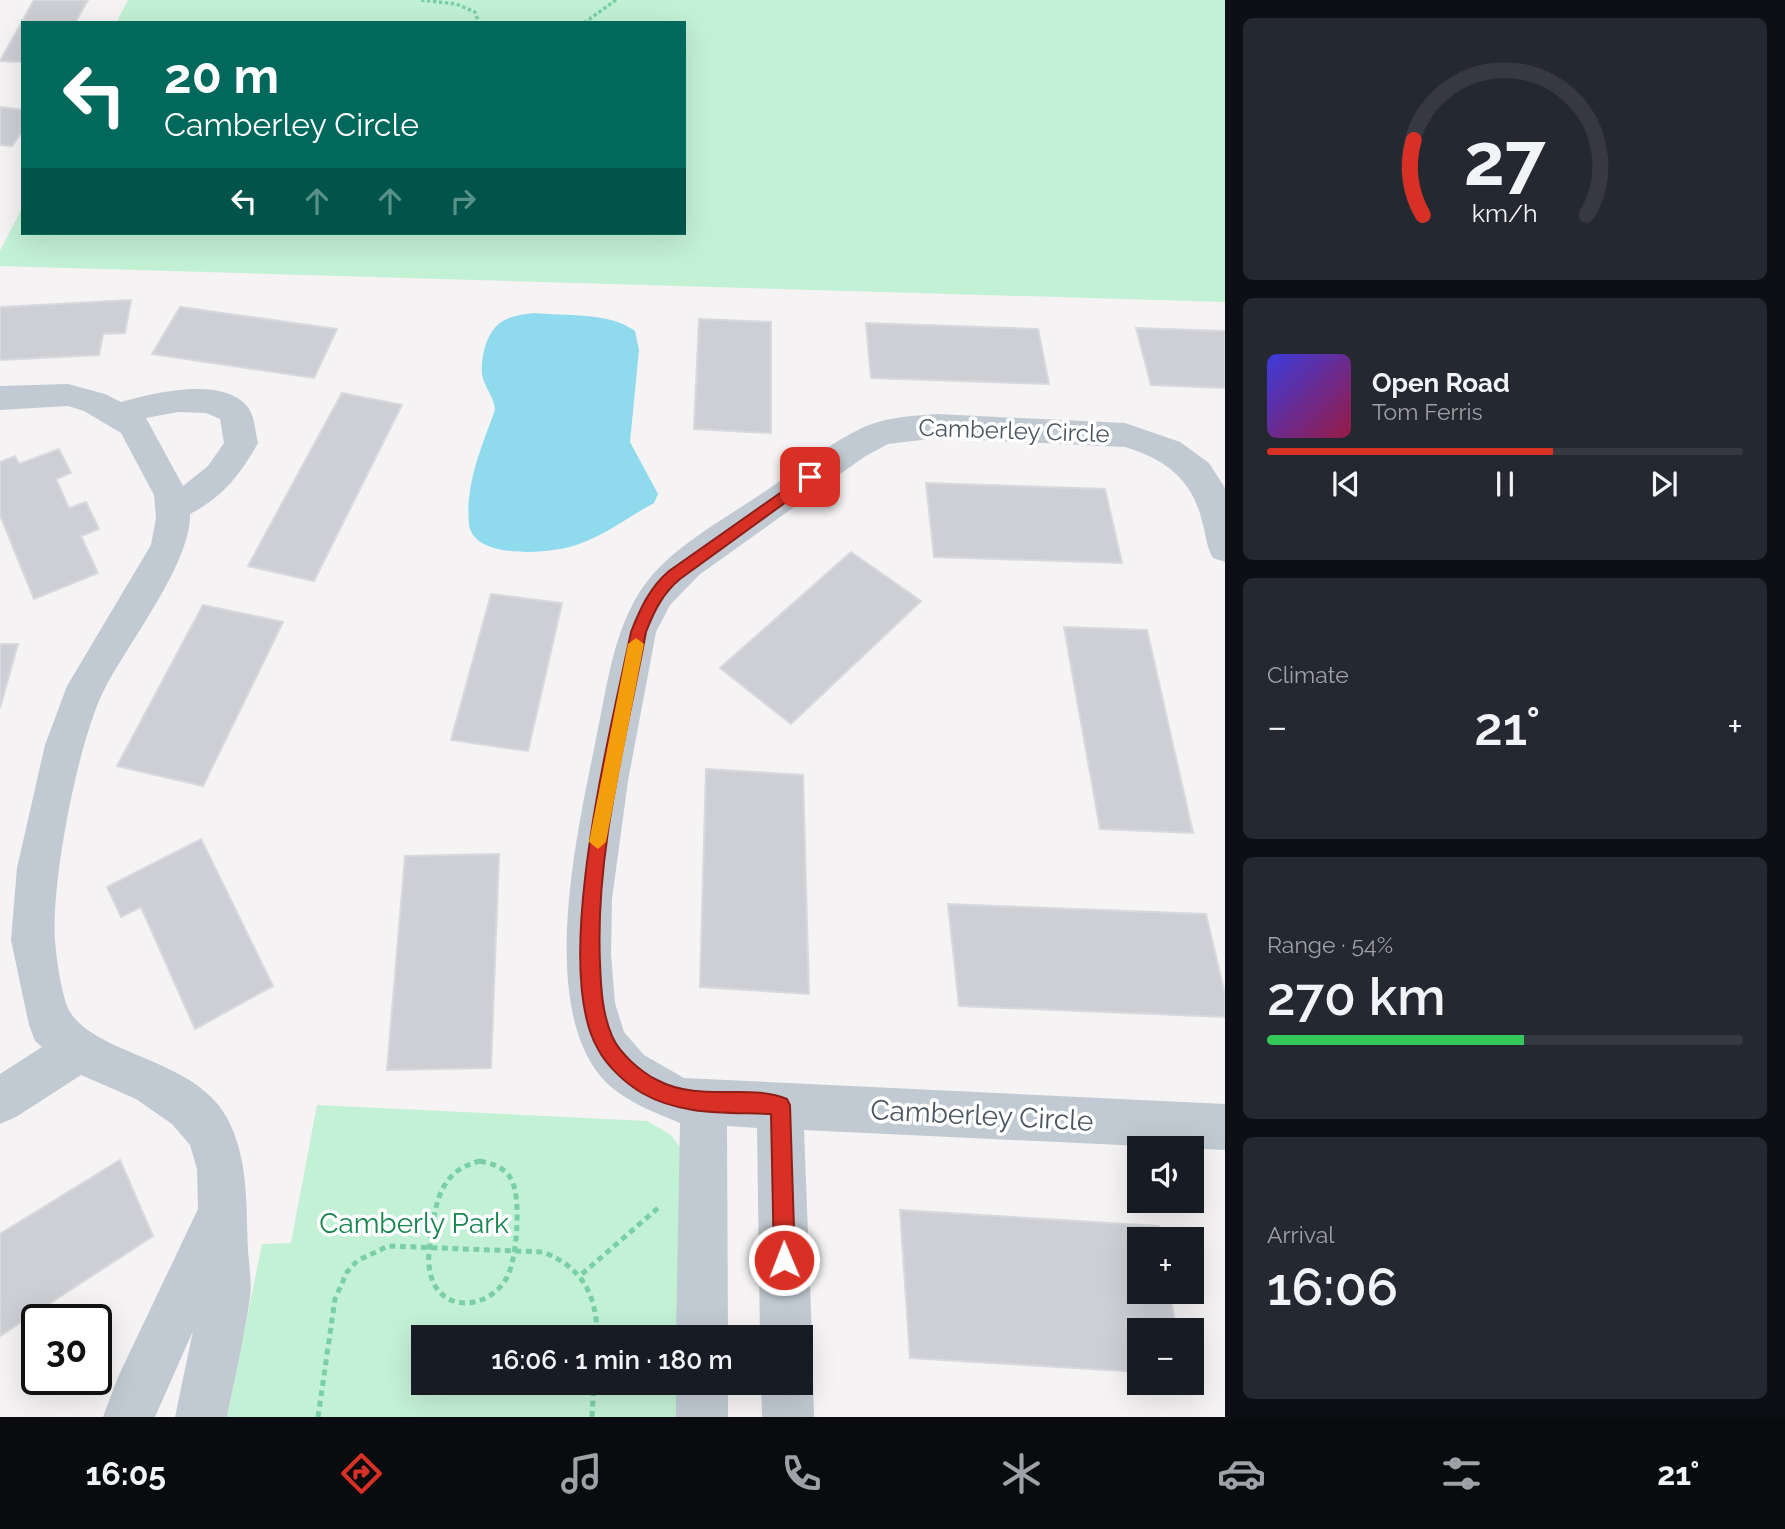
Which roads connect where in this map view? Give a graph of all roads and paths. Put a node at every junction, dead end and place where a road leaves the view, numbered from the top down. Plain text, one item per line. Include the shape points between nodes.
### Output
1 (421, 0) edge
2 (617, 0) edge
3 (477, 21) edge
4 (586, 21) edge
5 (0, 398) edge
6 (118, 415) junction
7 (172, 508) junction
8 (1225, 548) edge
9 (78, 1050) junction
10 (0, 1101) edge
11 (704, 1101) junction
12 (780, 1105) junction
13 (1225, 1127) edge
14 (659, 1208) dead end
15 (220, 1216) junction
16 (429, 1248) junction
17 (513, 1251) junction
18 (582, 1274) junction
19 (596, 1325) edge
20 (702, 1325) edge
21 (786, 1325) edge
22 (593, 1395) edge
23 (702, 1395) edge
24 (788, 1395) edge
25 (130, 1417) edge
26 (201, 1417) edge
27 (318, 1417) edge
28 (592, 1417) edge
29 (702, 1417) edge
30 (788, 1417) edge

1 - 3 path via 466,7 475,12
2 - 4 path
5 - 6 street via 68,394
6 - 7 street via 133,425 170,495
6 - 7 street via 186,399 218,402 234,413 241,443 228,467 207,490
7 - 9 street via 168,547 82,698 65,745 38,869 33,940 40,982 51,1025
8 - 11 street, Camberley Circle via 1220,515 1205,482 1198,472 1152,442 1125,435 905,428 852,448 663,584 638,632 597,849 590,938 592,1000 604,1043 630,1073 683,1101
9 - 10 street
9 - 15 street via 152,1083 188,1108 209,1132 221,1168
11 - 12 street, Camberley Circle
11 - 20 street
12 - 13 street, Camberley Circle
12 - 21 street
14 - 18 path
15 - 25 street via 136,1395
15 - 26 street via 225,1295
16 - 17 path
16 - 17 path via 434,1284 445,1297 461,1305 495,1293 508,1276
16 - 17 path via 441,1186 456,1168 480,1161 502,1167 516,1187 519,1200
16 - 27 path via 388,1246 372,1250 350,1267 335,1296
17 - 18 path via 557,1256
18 - 19 path via 595,1298
22 - 28 path
23 - 29 street
24 - 30 street

